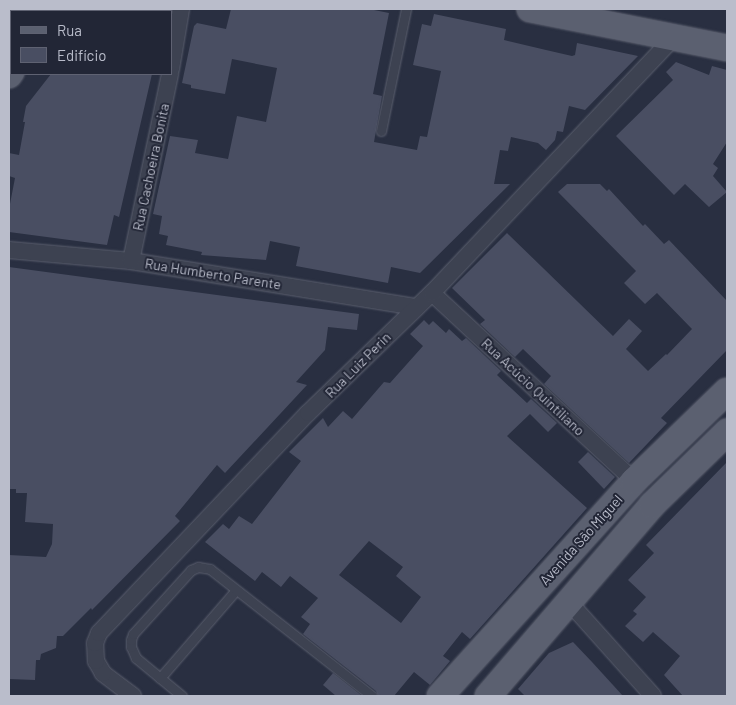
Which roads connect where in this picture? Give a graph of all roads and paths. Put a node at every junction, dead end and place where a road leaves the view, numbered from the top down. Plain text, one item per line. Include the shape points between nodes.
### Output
1 (181, 9) edge
2 (406, 9) edge
3 (530, 9) edge
4 (673, 38) junction
5 (727, 48) edge
6 (172, 63) edge
7 (170, 75) edge
8 (381, 131) dead end
9 (9, 250) edge
10 (131, 261) junction
11 (432, 294) junction
12 (416, 307) junction
13 (727, 390) edge
14 (727, 432) edge
15 (634, 481) junction
16 (236, 590) junction
17 (568, 602) junction
18 (160, 678) junction
19 (133, 696) edge
20 (182, 696) edge
21 (372, 696) edge
22 (440, 696) edge
23 (488, 696) edge
24 (653, 696) edge

1 - 6 street
2 - 8 lane
3 - 4 main road
4 - 5 main road
4 - 11 street, Rua Luiz Perin
7 - 10 street, Rua Cachoeira Bonita
9 - 10 street, Rua Humberto Parente
10 - 12 street, Rua Humberto Parente
11 - 12 street, Rua Luiz Perin
11 - 15 street, Rua Acúcio Quintiliano
12 - 19 street, Rua Luiz Perin via 308,413 99,633 95,642 96,661 103,673
13 - 15 main road, Avenida São Miguel
14 - 17 main road via 652,505
15 - 22 main road, Avenida São Miguel
16 - 18 lane
16 - 18 lane via 210,569 198,567 191,570 133,634 133,653
16 - 21 lane
17 - 23 main road
17 - 24 street
18 - 20 lane

